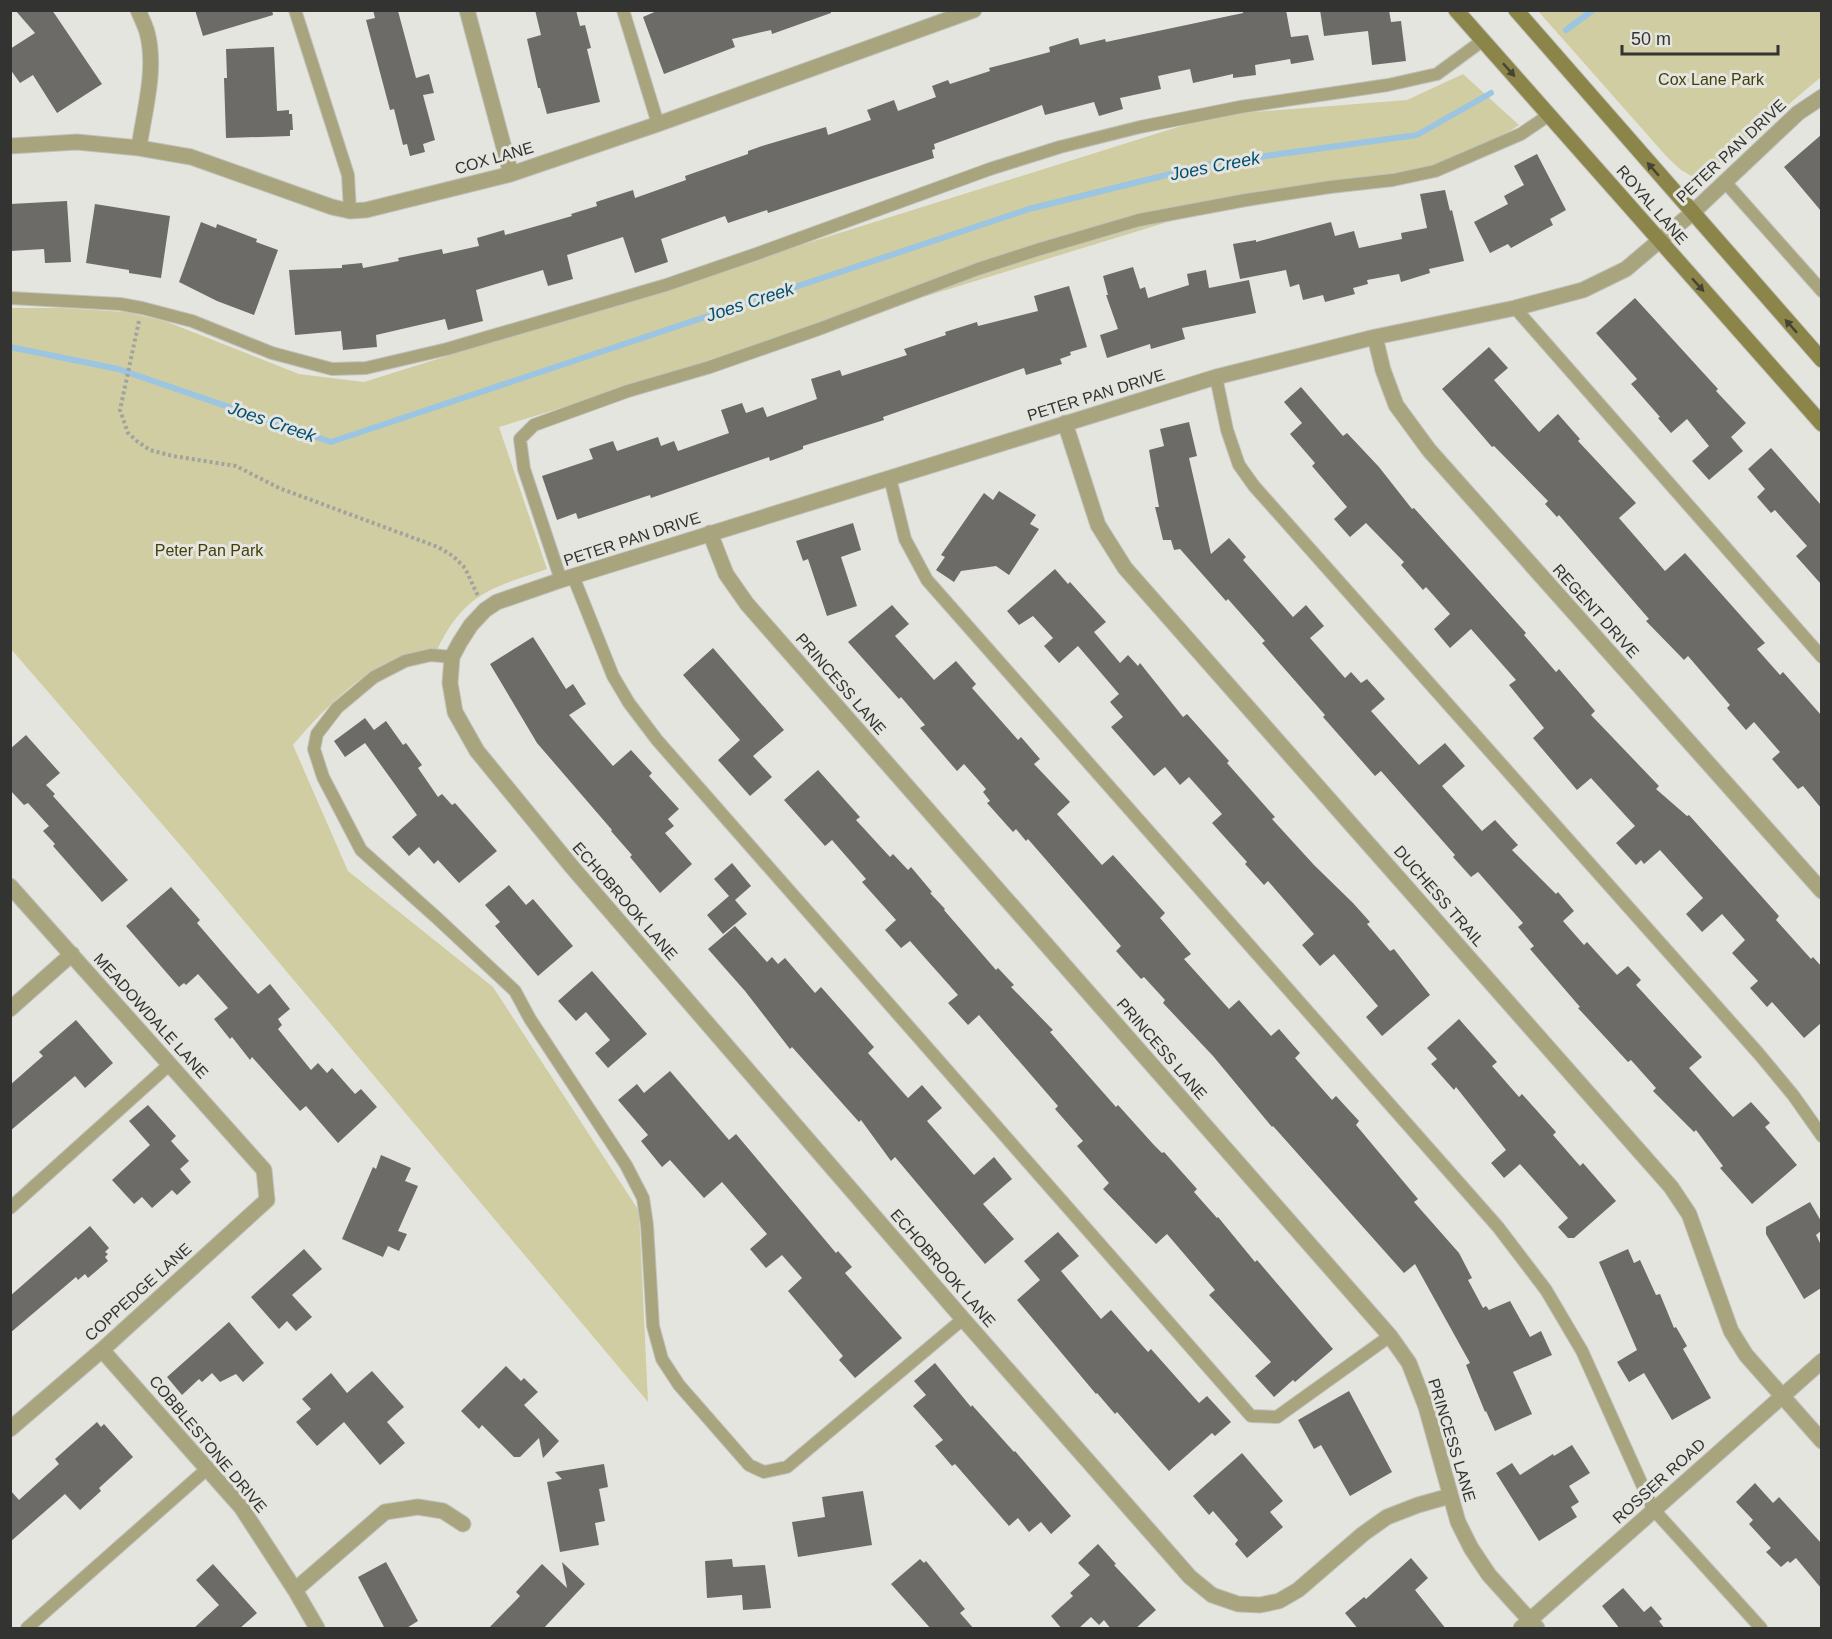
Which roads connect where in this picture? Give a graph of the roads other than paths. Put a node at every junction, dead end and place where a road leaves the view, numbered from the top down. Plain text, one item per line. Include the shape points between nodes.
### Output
1 (138, 10) edge
2 (295, 10) edge
3 (467, 10) edge
4 (623, 10) edge
5 (1456, 10) edge
6 (1516, 10) edge
7 (974, 11) edge
8 (1482, 40) junction
9 (1821, 97) edge
10 (1549, 115) junction
11 (658, 124) junction
12 (10, 146) edge
13 (138, 148) junction
14 (511, 174) junction
15 (1725, 182) junction
16 (350, 211) junction
17 (1692, 213) junction
18 (1659, 241) junction
19 (1821, 291) edge
20 (10, 298) edge
21 (1515, 308) junction
22 (1375, 336) junction
23 (1821, 360) edge
24 (1216, 377) junction
25 (1065, 423) junction
26 (1821, 424) edge
27 (890, 478) junction
28 (710, 533) junction
29 (567, 578) junction
30 (452, 657) junction
31 (1821, 657) edge
32 (477, 751) joint
33 (10, 886) edge
34 (1821, 891) edge
35 (72, 954) junction
36 (10, 1009) edge
37 (170, 1064) junction
38 (1821, 1136) edge
39 (264, 1170) joint
40 (10, 1208) edge
41 (963, 1319) junction
42 (1390, 1336) junction
43 (102, 1350) junction
44 (1821, 1361) edge
45 (1782, 1397) junction
46 (10, 1430) edge
47 (1821, 1441) edge
48 (208, 1468) junction
49 (1450, 1496) junction
50 (1653, 1509) junction
51 (464, 1524) dead end
52 (296, 1590) junction
53 (1529, 1626) edge
54 (27, 1629) edge
55 (316, 1629) edge
56 (1761, 1629) edge

1 - 13 street via 147,32 150,58
2 - 16 lane via 348,175
3 - 14 street
4 - 11 lane
5 - 8 main road, ROYAL LANE
17 -> 6 main road, ROYAL LANE
7 - 11 street, COX LANE
8 -> 10 main road, ROYAL LANE
8 - 20 lane via 1437,74 1240,107 1060,147 666,285 447,349 366,368 332,369 272,353 192,321 120,304
9 - 15 street, PETER PAN DRIVE via 1798,113
10 - 18 main road, ROYAL LANE
10 - 29 lane via 1521,134 1435,171 1139,220 1040,249 710,367 534,425 520,439 524,469
11 - 14 street, COX LANE
12 - 13 street, COX LANE via 77,142
13 - 16 street, COX LANE via 191,157
14 - 16 street, COX LANE
15 - 17 street, PETER PAN DRIVE
15 - 19 lane
17 - 18 street, PETER PAN DRIVE
23 -> 17 main road, ROYAL LANE
18 - 21 street, PETER PAN DRIVE via 1626,269 1583,290
18 -> 26 main road, ROYAL LANE
21 - 22 street, PETER PAN DRIVE
21 - 31 lane
22 - 24 street, PETER PAN DRIVE
22 - 34 street, REGENT DRIVE via 1396,405 1430,450
24 - 25 street, PETER PAN DRIVE
24 - 38 lane via 1239,465 1254,486 1760,1054
25 - 27 street, PETER PAN DRIVE
25 - 45 street, DUCHESS TRAIL via 1098,525 1125,568 1671,1187 1689,1214 1731,1331
27 - 28 street, PETER PAN DRIVE
27 - 50 lane via 905,539 927,580 1498,1227 1546,1290 1581,1351
28 - 29 street, PETER PAN DRIVE
28 - 42 street, PRINCESS LANE via 726,574 747,604
29 - 30 street, PETER PAN DRIVE via 497,602 485,610
29 - 42 lane via 613,676 657,740 1251,1416 1277,1417
30 - 32 street, PETER PAN DRIVE via 450,682 455,712
30 - 41 lane via 431,655 405,661 374,677 337,708 317,734 314,749 323,777 361,850 515,991 627,1165 643,1198 653,1326 662,1359 679,1385 749,1465 764,1472 787,1467
32 - 41 street, ECHOBROOK LANE via 572,867
33 - 35 street, MEADOWDALE LANE
35 - 36 street
35 - 37 street, MEADOWDALE LANE
37 - 39 street, MEADOWDALE LANE
37 - 40 lane
39 - 43 street, COPPEDGE LANE via 267,1200
41 - 49 street, ECHOBROOK LANE via 1190,1577 1212,1594 1238,1604 1279,1601 1387,1517
42 - 49 street, PRINCESS LANE via 1409,1363 1426,1407
43 - 46 street, COPPEDGE LANE
43 - 48 street, COBBLESTONE DRIVE
44 - 45 street, ROSSER ROAD
45 - 47 street, DUCHESS TRAIL
45 - 50 street, ROSSER ROAD
48 - 52 street, COBBLESTONE DRIVE via 241,1507
48 - 54 lane
49 - 53 street, PRINCESS LANE via 1471,1548
50 - 53 street, ROSSER ROAD
50 - 56 lane
51 - 52 street via 443,1511 418,1507 384,1512
52 - 55 street, COBBLESTONE DRIVE

